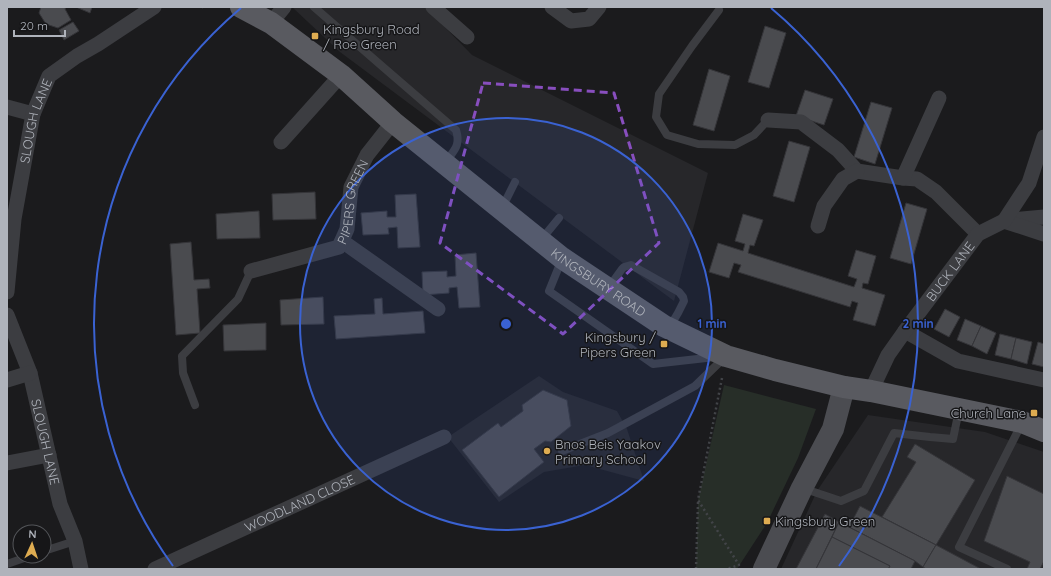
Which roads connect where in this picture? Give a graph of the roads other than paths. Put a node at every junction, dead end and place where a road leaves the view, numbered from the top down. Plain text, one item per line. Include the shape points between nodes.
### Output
1 (154, 7) edge
2 (241, 7) edge
3 (314, 7) edge
4 (433, 7) edge
5 (552, 7) edge
6 (598, 7) edge
7 (719, 10) dead end
8 (278, 15) edge
9 (467, 37) dead end
10 (340, 75) junction
11 (939, 98) dead end
12 (7, 107) edge
13 (33, 114) junction
14 (768, 120) joint
15 (393, 122) junction
16 (1044, 137) edge
17 (281, 142) dead end
18 (444, 164) junction
19 (857, 171) junction
20 (903, 178) junction
21 (515, 182) dead end
22 (501, 209) junction
23 (1044, 217) edge
24 (559, 218) dead end
25 (1004, 221) junction
26 (818, 226) dead end
27 (978, 234) junction
28 (1044, 234) edge
29 (541, 240) junction
30 (342, 241) junction
31 (562, 258) junction
32 (251, 271) joint
33 (608, 289) junction
34 (7, 292) edge
35 (438, 309) dead end
36 (7, 315) edge
37 (669, 328) junction
38 (905, 331) junction
39 (726, 356) junction
40 (30, 373) junction
41 (7, 380) edge
42 (1044, 380) edge
43 (844, 387) junction
44 (871, 391) junction
45 (194, 404) dead end
46 (960, 409) junction
47 (1022, 422) junction
48 (1044, 431) edge
49 (444, 437) dead end
50 (562, 451) dead end
51 (49, 455) junction
52 (7, 464) edge
53 (802, 488) junction
54 (74, 541) junction
55 (52, 548) edge
56 (81, 569) edge
57 (155, 569) edge
58 (764, 569) edge
59 (1007, 569) edge

1 - 13 street, SLOUGH LANE via 49,76
2 - 8 main road, KINGSBURY ROAD
3 - 18 lane via 456,130 458,145
4 - 9 street
5 - 6 street via 571,21 589,19
7 - 14 lane via 660,94 656,117 667,135 698,144 735,145 754,135
8 - 10 main road, KINGSBURY ROAD
10 - 15 main road, KINGSBURY ROAD
10 - 17 street
11 - 20 street
12 - 13 street
13 - 34 street, SLOUGH LANE via 14,218
14 - 19 street via 801,122 838,150
15 - 18 main road, KINGSBURY ROAD
15 - 30 street, PIPERS GREEN via 367,155 351,187 347,228
16 - 25 street via 1028,183
18 - 22 main road, KINGSBURY ROAD
19 - 20 street
19 - 26 street via 843,179 824,206
20 - 27 street via 917,179 936,192
21 - 22 lane
22 - 29 main road, KINGSBURY ROAD
23 - 25 street
24 - 29 lane
25 - 27 street, BUCK LANE
25 - 28 street
27 - 38 street, BUCK LANE
29 - 31 main road, KINGSBURY ROAD
30 - 32 street, PIPERS GREEN via 339,247
30 - 35 street
31 - 33 main road, KINGSBURY ROAD
31 - 39 lane via 549,291 653,364
32 - 45 lane via 238,299 182,356 183,373
33 - 37 main road, KINGSBURY ROAD
33 - 37 lane via 624,267 631,266 679,292 684,301
36 - 40 street, SLOUGH LANE
37 - 39 main road, KINGSBURY ROAD
38 - 42 street via 958,361
38 - 44 street, BUCK LANE via 888,356
39 - 43 main road, KINGSBURY ROAD
39 - 50 lane via 695,386 608,433
40 - 41 street
40 - 51 street, SLOUGH LANE
43 - 44 main road, KINGSBURY ROAD
43 - 53 main road via 833,428
44 - 46 main road, KINGSBURY ROAD
46 - 47 main road, KINGSBURY ROAD
46 - 53 lane via 953,439 894,433 864,492 841,501
47 - 48 main road, KINGSBURY ROAD
47 - 59 lane via 959,547
49 - 57 street, WOODLAND CLOSE
51 - 52 street
51 - 54 street, SLOUGH LANE via 60,504
53 - 58 main road
54 - 55 lane
54 - 56 street, SLOUGH LANE

